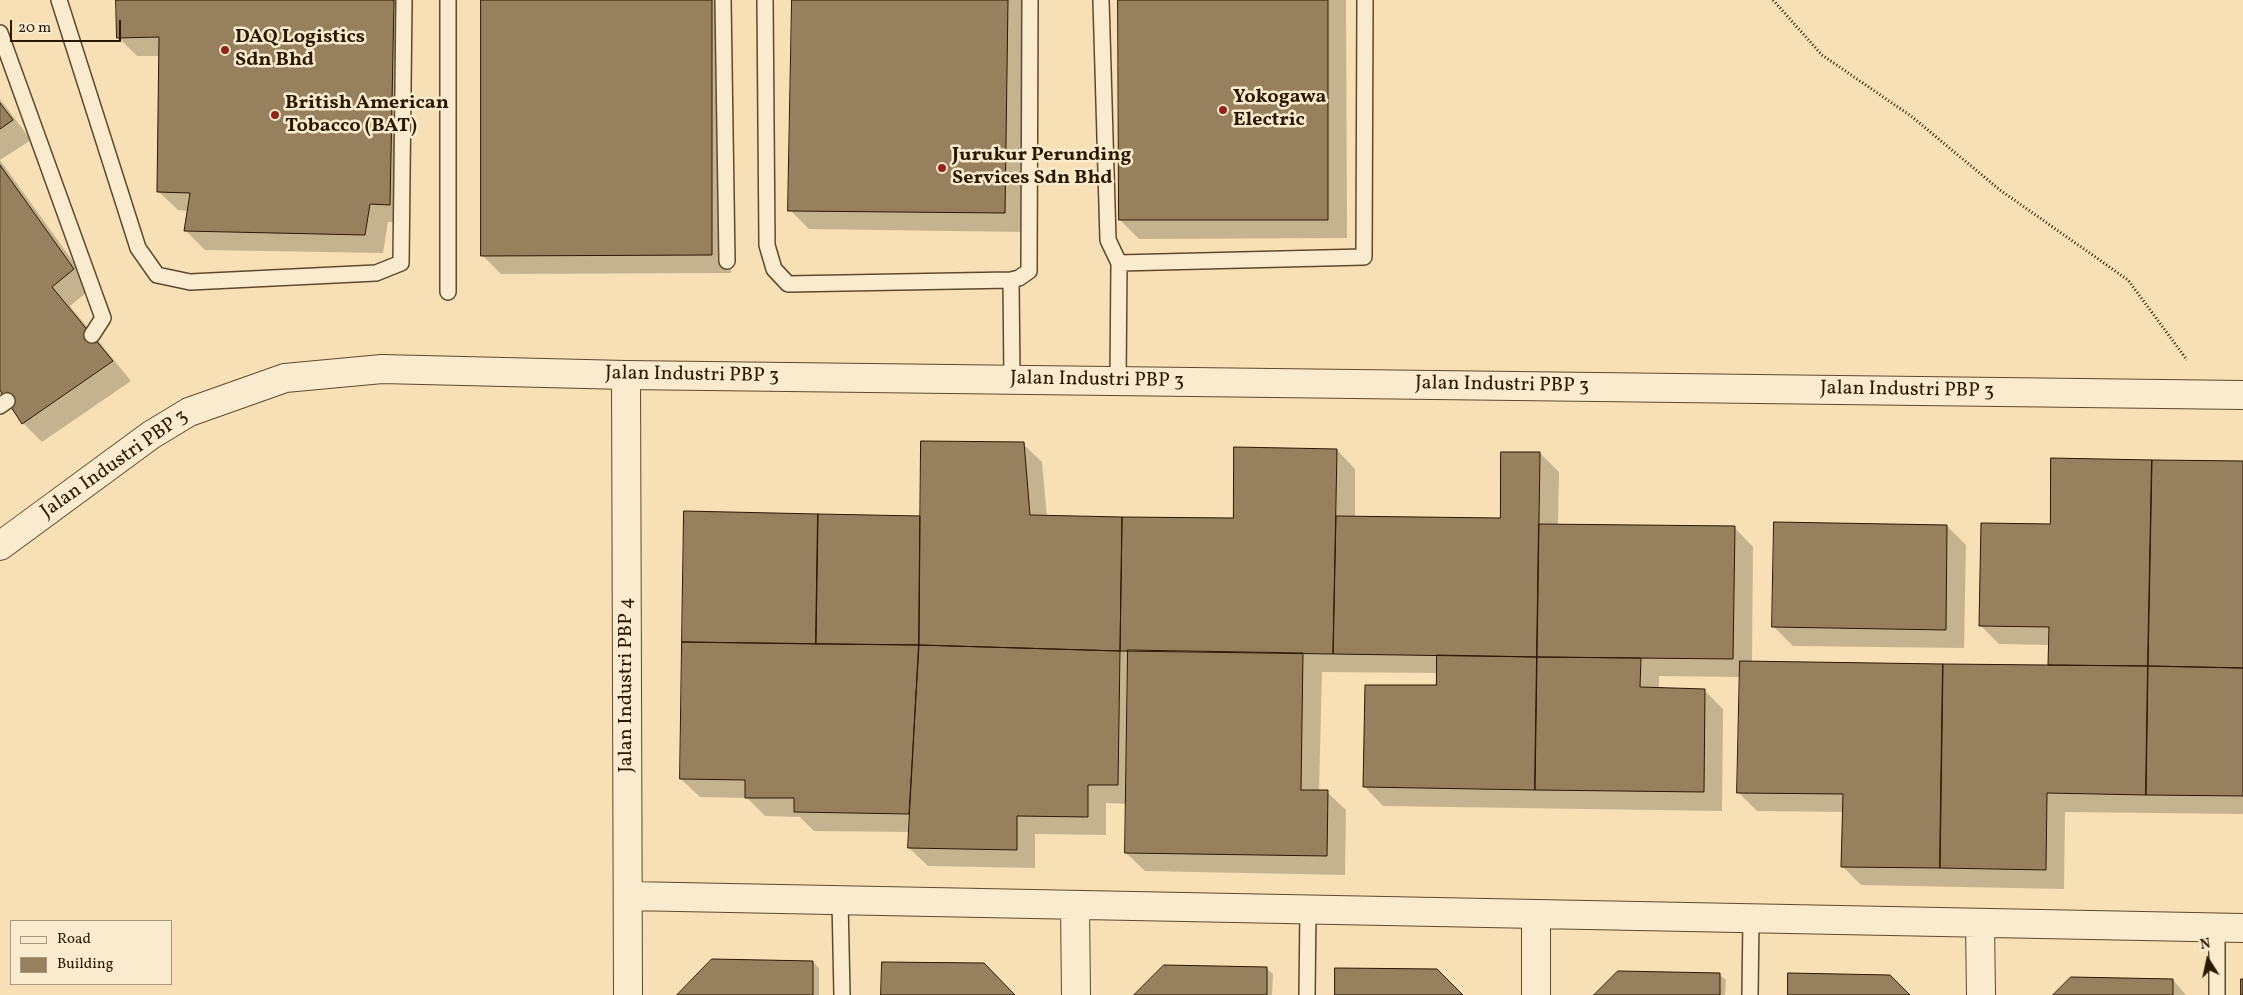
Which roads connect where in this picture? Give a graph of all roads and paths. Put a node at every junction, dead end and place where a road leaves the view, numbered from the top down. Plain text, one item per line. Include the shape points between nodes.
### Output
1 (59, 0) edge
2 (404, 0) edge
3 (448, 0) edge
4 (723, 0) edge
5 (765, 0) edge
6 (1030, 0) edge
7 (1101, 0) edge
8 (1365, 0) edge
9 (1773, 0) edge
10 (0, 34) edge
11 (727, 260) dead end
12 (1120, 263) junction
13 (1011, 280) junction
14 (448, 292) dead end
15 (92, 336) dead end
16 (626, 375) junction
17 (1012, 380) junction
18 (1118, 381) junction
19 (2213, 394) junction
20 (2243, 395) edge
21 (0, 546) edge
22 (628, 896) junction
23 (840, 900) junction
24 (1075, 905) junction
25 (1308, 909) junction
26 (1536, 914) junction
27 (1751, 918) junction
28 (1980, 922) junction
29 (2230, 927) edge
30 (628, 995) edge
31 (842, 995) edge
32 (1076, 995) edge
33 (1307, 995) edge
34 (1536, 995) edge
35 (1750, 995) edge
36 (1981, 995) edge
37 (2217, 995) edge

1 - 2 lane via 138,248 158,275 190,282 376,274 401,263
3 - 14 lane
4 - 11 lane
5 - 13 lane via 767,245 774,269 788,284
6 - 13 lane via 1029,271
7 - 12 lane via 1108,240
8 - 12 lane via 1364,257
9 - 19 path via 1822,55 1911,116 2000,190 2128,280
10 - 15 lane via 103,318
12 - 18 lane
13 - 17 lane
16 - 17 street, Jalan Industri PBP 3
16 - 21 street, Jalan Industri PBP 3 via 382,369 285,378 189,412
16 - 22 street, Jalan Industri PBP 4
17 - 18 street, Jalan Industri PBP 3
18 - 19 street, Jalan Industri PBP 3
19 - 20 street, Jalan Industri PBP 3
22 - 23 street
22 - 30 street, Jalan Industri PBP 4
23 - 24 street
23 - 31 lane
24 - 25 street
24 - 32 street
25 - 26 street
25 - 33 lane
26 - 27 street
26 - 34 street
27 - 28 street
27 - 35 lane
28 - 29 street
28 - 36 street
29 - 37 lane

